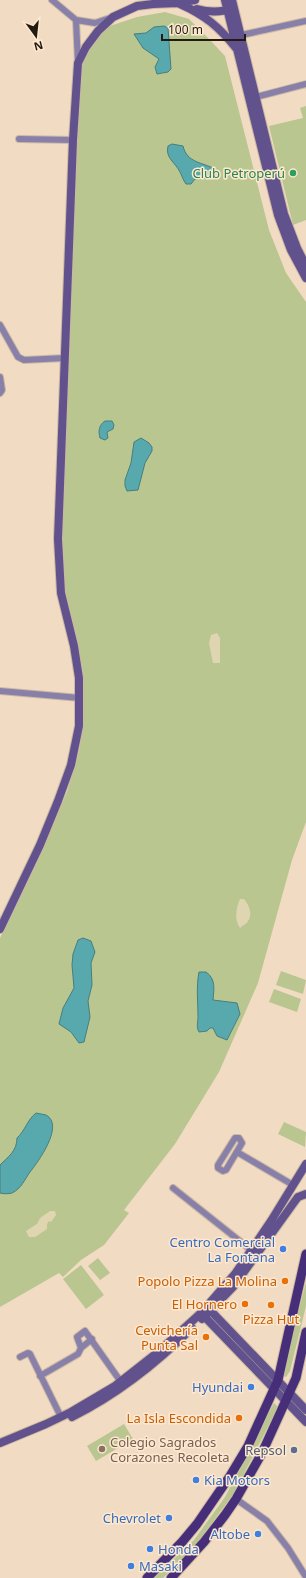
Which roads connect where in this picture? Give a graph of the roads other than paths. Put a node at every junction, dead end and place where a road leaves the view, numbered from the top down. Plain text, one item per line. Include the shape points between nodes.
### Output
1 (52, 0) edge
2 (195, 0) edge
3 (178, 3) junction
4 (230, 3) edge
5 (188, 8) junction
6 (113, 17) junction
7 (76, 20) junction
8 (306, 22) edge
9 (225, 34) junction
10 (238, 36) junction
11 (238, 50) junction
12 (78, 63) junction
13 (306, 84) edge
14 (256, 97) junction
15 (19, 139) dead end
16 (73, 140) junction
17 (306, 266) edge
18 (306, 278) edge
19 (0, 325) edge
20 (65, 358) junction
21 (0, 377) edge
22 (0, 393) edge
23 (0, 691) edge
24 (80, 698) junction
25 (2, 919) edge
26 (0, 929) edge
27 (237, 1152) junction
28 (306, 1164) edge
29 (293, 1186) junction
30 (173, 1188) dead end
31 (306, 1194) edge
32 (251, 1250) junction
33 (306, 1254) edge
34 (206, 1312) junction
35 (306, 1332) edge
36 (92, 1339) junction
37 (81, 1348) junction
38 (20, 1357) dead end
39 (258, 1366) junction
40 (40, 1376) junction
41 (278, 1380) junction
42 (121, 1382) junction
43 (274, 1390) junction
44 (290, 1392) junction
45 (286, 1402) junction
46 (306, 1410) edge
47 (61, 1416) junction
48 (306, 1422) edge
49 (0, 1443) edge
50 (0, 1449) edge
51 (236, 1499) junction
52 (306, 1577) edge
53 (147, 1578) edge
54 (171, 1578) edge

1 - 7 street
2 - 3 street
3 - 5 street
3 - 6 street via 138,6
4 - 5 street via 208,11
4 - 10 street
5 - 9 street via 208,19
6 - 7 street via 95,23
6 - 12 street via 98,31
7 - 12 street
8 - 10 street
9 - 10 street via 230,37
9 - 11 street
10 - 11 street
10 - 14 street
11 - 18 street via 278,215 291,250
12 - 16 street
13 - 14 street
14 - 17 street via 284,214
15 - 16 street
16 - 20 street
19 - 20 street via 18,357 24,360
20 - 24 street via 58,559 61,593 74,646
21 - 22 street
23 - 24 street
24 - 25 street via 79,726 71,765 40,846
25 - 26 street
27 - 27 street via 242,1143 238,1138 232,1142 218,1168 226,1170
27 - 29 street
28 - 29 street
29 - 32 street
30 - 32 street
31 - 34 street via 295,1201 233,1287
32 - 34 street
33 - 41 main road
34 - 39 street
34 - 42 street
34 - 50 street via 155,1363 120,1390 59,1423
35 - 44 main road via 298,1371
36 - 37 street
36 - 37 street via 85,1331 77,1335
36 - 42 street
37 - 40 street via 78,1354
38 - 40 street via 30,1354
39 - 41 street
39 - 43 street
40 - 47 street
41 - 43 main road
41 - 44 street
42 - 47 street
43 - 45 street
43 - 53 main road via 248,1446 218,1495 190,1533
44 - 45 main road
44 - 46 street
45 - 48 street
45 - 51 main road via 262,1453
47 - 49 street
51 - 52 street via 267,1521
51 - 54 main road via 204,1542

